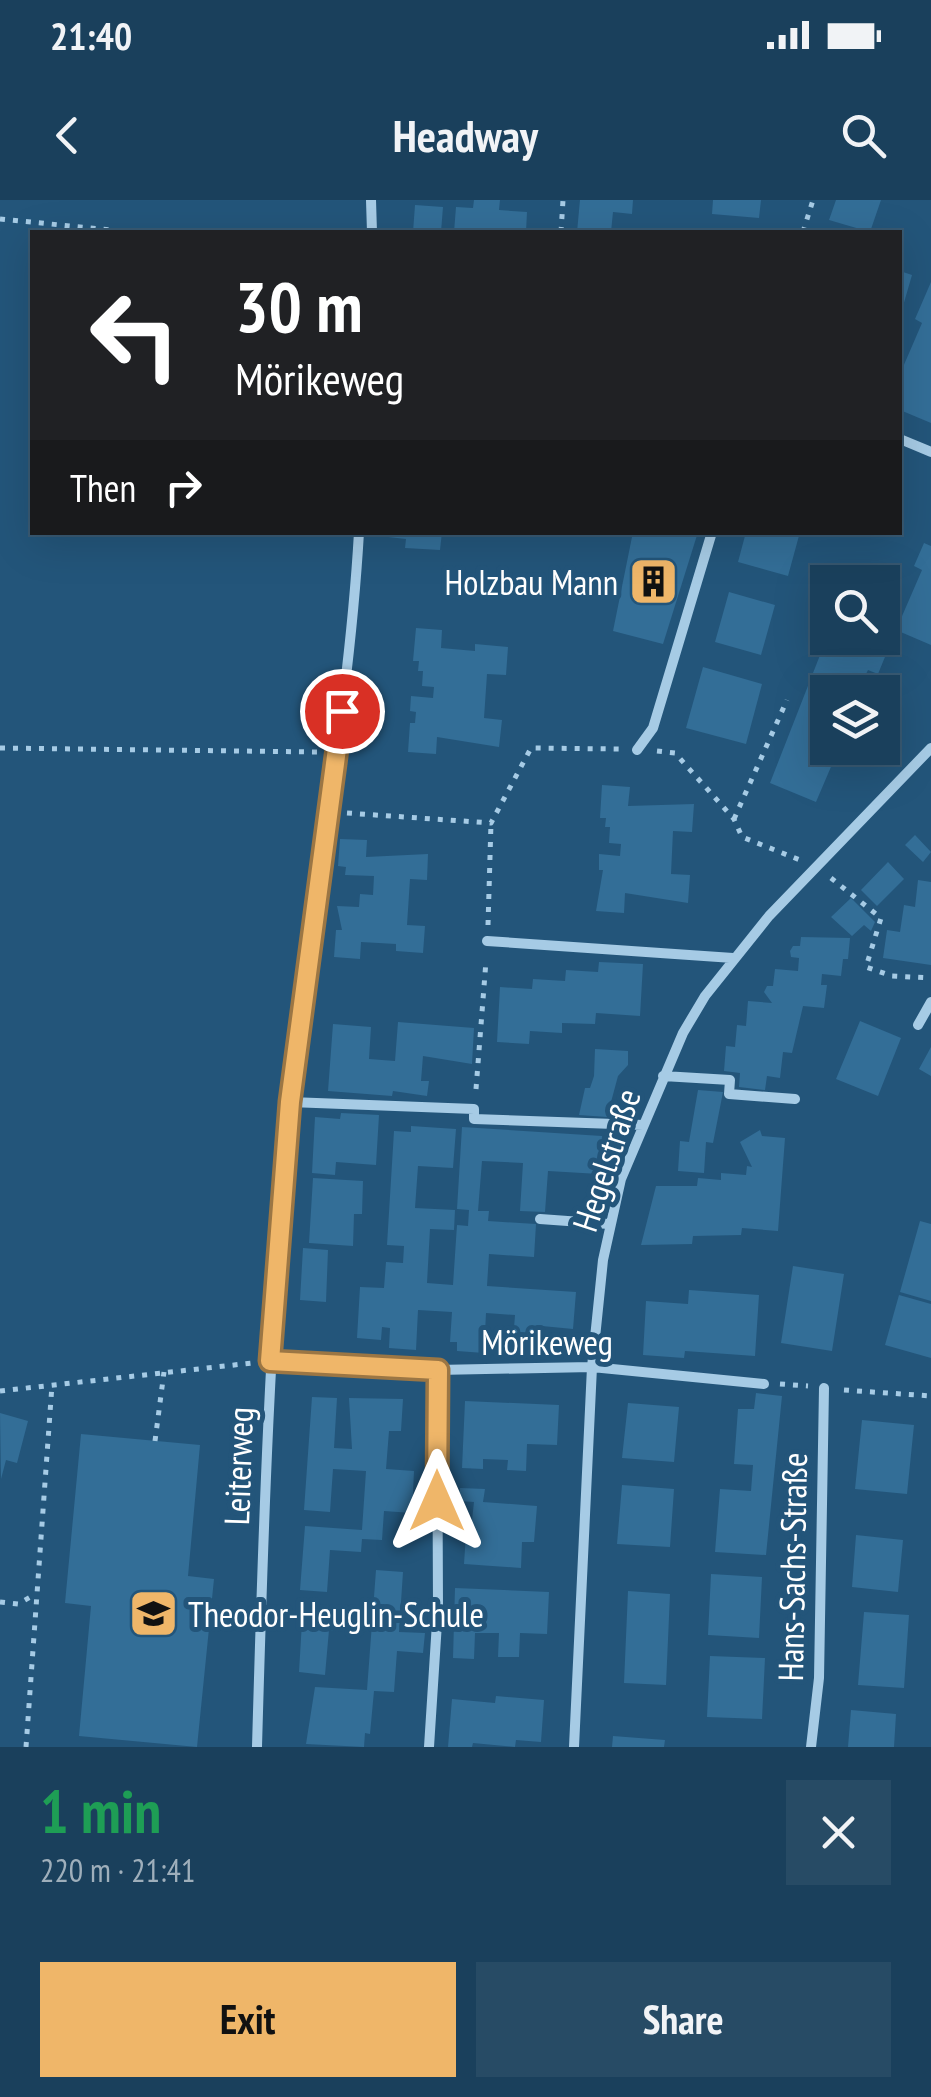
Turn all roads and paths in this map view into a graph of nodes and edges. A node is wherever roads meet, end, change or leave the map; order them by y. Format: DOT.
graph roads {
  1 [pos="371,200"];
  2 [pos="563,200"];
  3 [pos="813,200"];
  4 [pos="0,219"];
  5 [pos="111,230"];
  6 [pos="372,230"];
  7 [pos="561,230"];
  8 [pos="804,230"];
  9 [pos="902,439"];
  10 [pos="931,452"];
  11 [pos="359,535"];
  12 [pos="711,535"];
  13 [pos="787,700"];
  14 [pos="0,748"];
  15 [pos="931,748"];
  16 [pos="338,750"];
  17 [pos="637,750"];
  18 [pos="329,812"];
  19 [pos="734,819"];
  20 [pos="492,823"];
  21 [pos="815,866"];
  22 [pos="487,942"];
  23 [pos="733,958"];
  24 [pos="931,978"];
  25 [pos="931,1002"];
  26 [pos="918,1025"];
  27 [pos="663,1076"];
  28 [pos="795,1099"];
  29 [pos="290,1102"];
  30 [pos="474,1109"];
  31 [pos="643,1125"];
  32 [pos="540,1219"];
  33 [pos="608,1224"];
  34 [pos="270,1361"];
  35 [pos="592,1367"];
  36 [pos="438,1370"];
  37 [pos="164,1372"];
  38 [pos="52,1384"];
  39 [pos="764,1384"];
  40 [pos="824,1388"];
  41 [pos="0,1390"];
  42 [pos="872,1394"];
  43 [pos="931,1396"];
  44 [pos="155,1441"];
  45 [pos="34,1595"];
  46 [pos="0,1602"];
  47 [pos="26,1747"];
  48 [pos="257,1747"];
  49 [pos="429,1747"];
  50 [pos="574,1747"];
  51 [pos="810,1747"];
  1 -- 6 [label="street"];
  2 -- 7 [label="path"];
  3 -- 8 [label="path"];
  4 -- 5 [label="path"];
  9 -- 10 [label="street"];
  11 -- 16 [label="street, Leiterweg"];
  12 -- 17 [label="street"];
  13 -- 19 [label="path"];
  14 -- 16 [label="path"];
  15 -- 21 [label="street, Hegelstraße"];
  16 -- 18 [label="street, Leiterweg"];
  17 -- 19 [label="path"];
  17 -- 20 [label="path"];
  18 -- 20 [label="path"];
  18 -- 29 [label="street, Leiterweg"];
  19 -- 21 [label="path"];
  20 -- 22 [label="path"];
  21 -- 23 [label="street, Hegelstraße"];
  21 -- 24 [label="path"];
  22 -- 23 [label="street"];
  22 -- 30 [label="path"];
  23 -- 27 [label="street, Hegelstraße"];
  25 -- 26 [label="street"];
  27 -- 28 [label="street"];
  27 -- 31 [label="street, Hegelstraße"];
  29 -- 30 [label="street"];
  29 -- 34 [label="street, Leiterweg"];
  30 -- 31 [label="street"];
  31 -- 33 [label="street, Hegelstraße"];
  32 -- 33 [label="street"];
  33 -- 35 [label="street, Hegelstraße"];
  34 -- 36 [label="street, Mörikeweg"];
  34 -- 37 [label="path"];
  34 -- 48 [label="street, Leiterweg"];
  35 -- 36 [label="street, Mörikeweg"];
  35 -- 39 [label="street, Mörikeweg"];
  35 -- 50 [label="street, Hegelstraße"];
  36 -- 49 [label="street"];
  37 -- 38 [label="path"];
  37 -- 44 [label="path"];
  38 -- 41 [label="path"];
  38 -- 45 [label="path"];
  40 -- 51 [label="street, Hans-Sachs-Straße"];
  42 -- 43 [label="path"];
  45 -- 46 [label="path"];
  45 -- 47 [label="path"];
}
